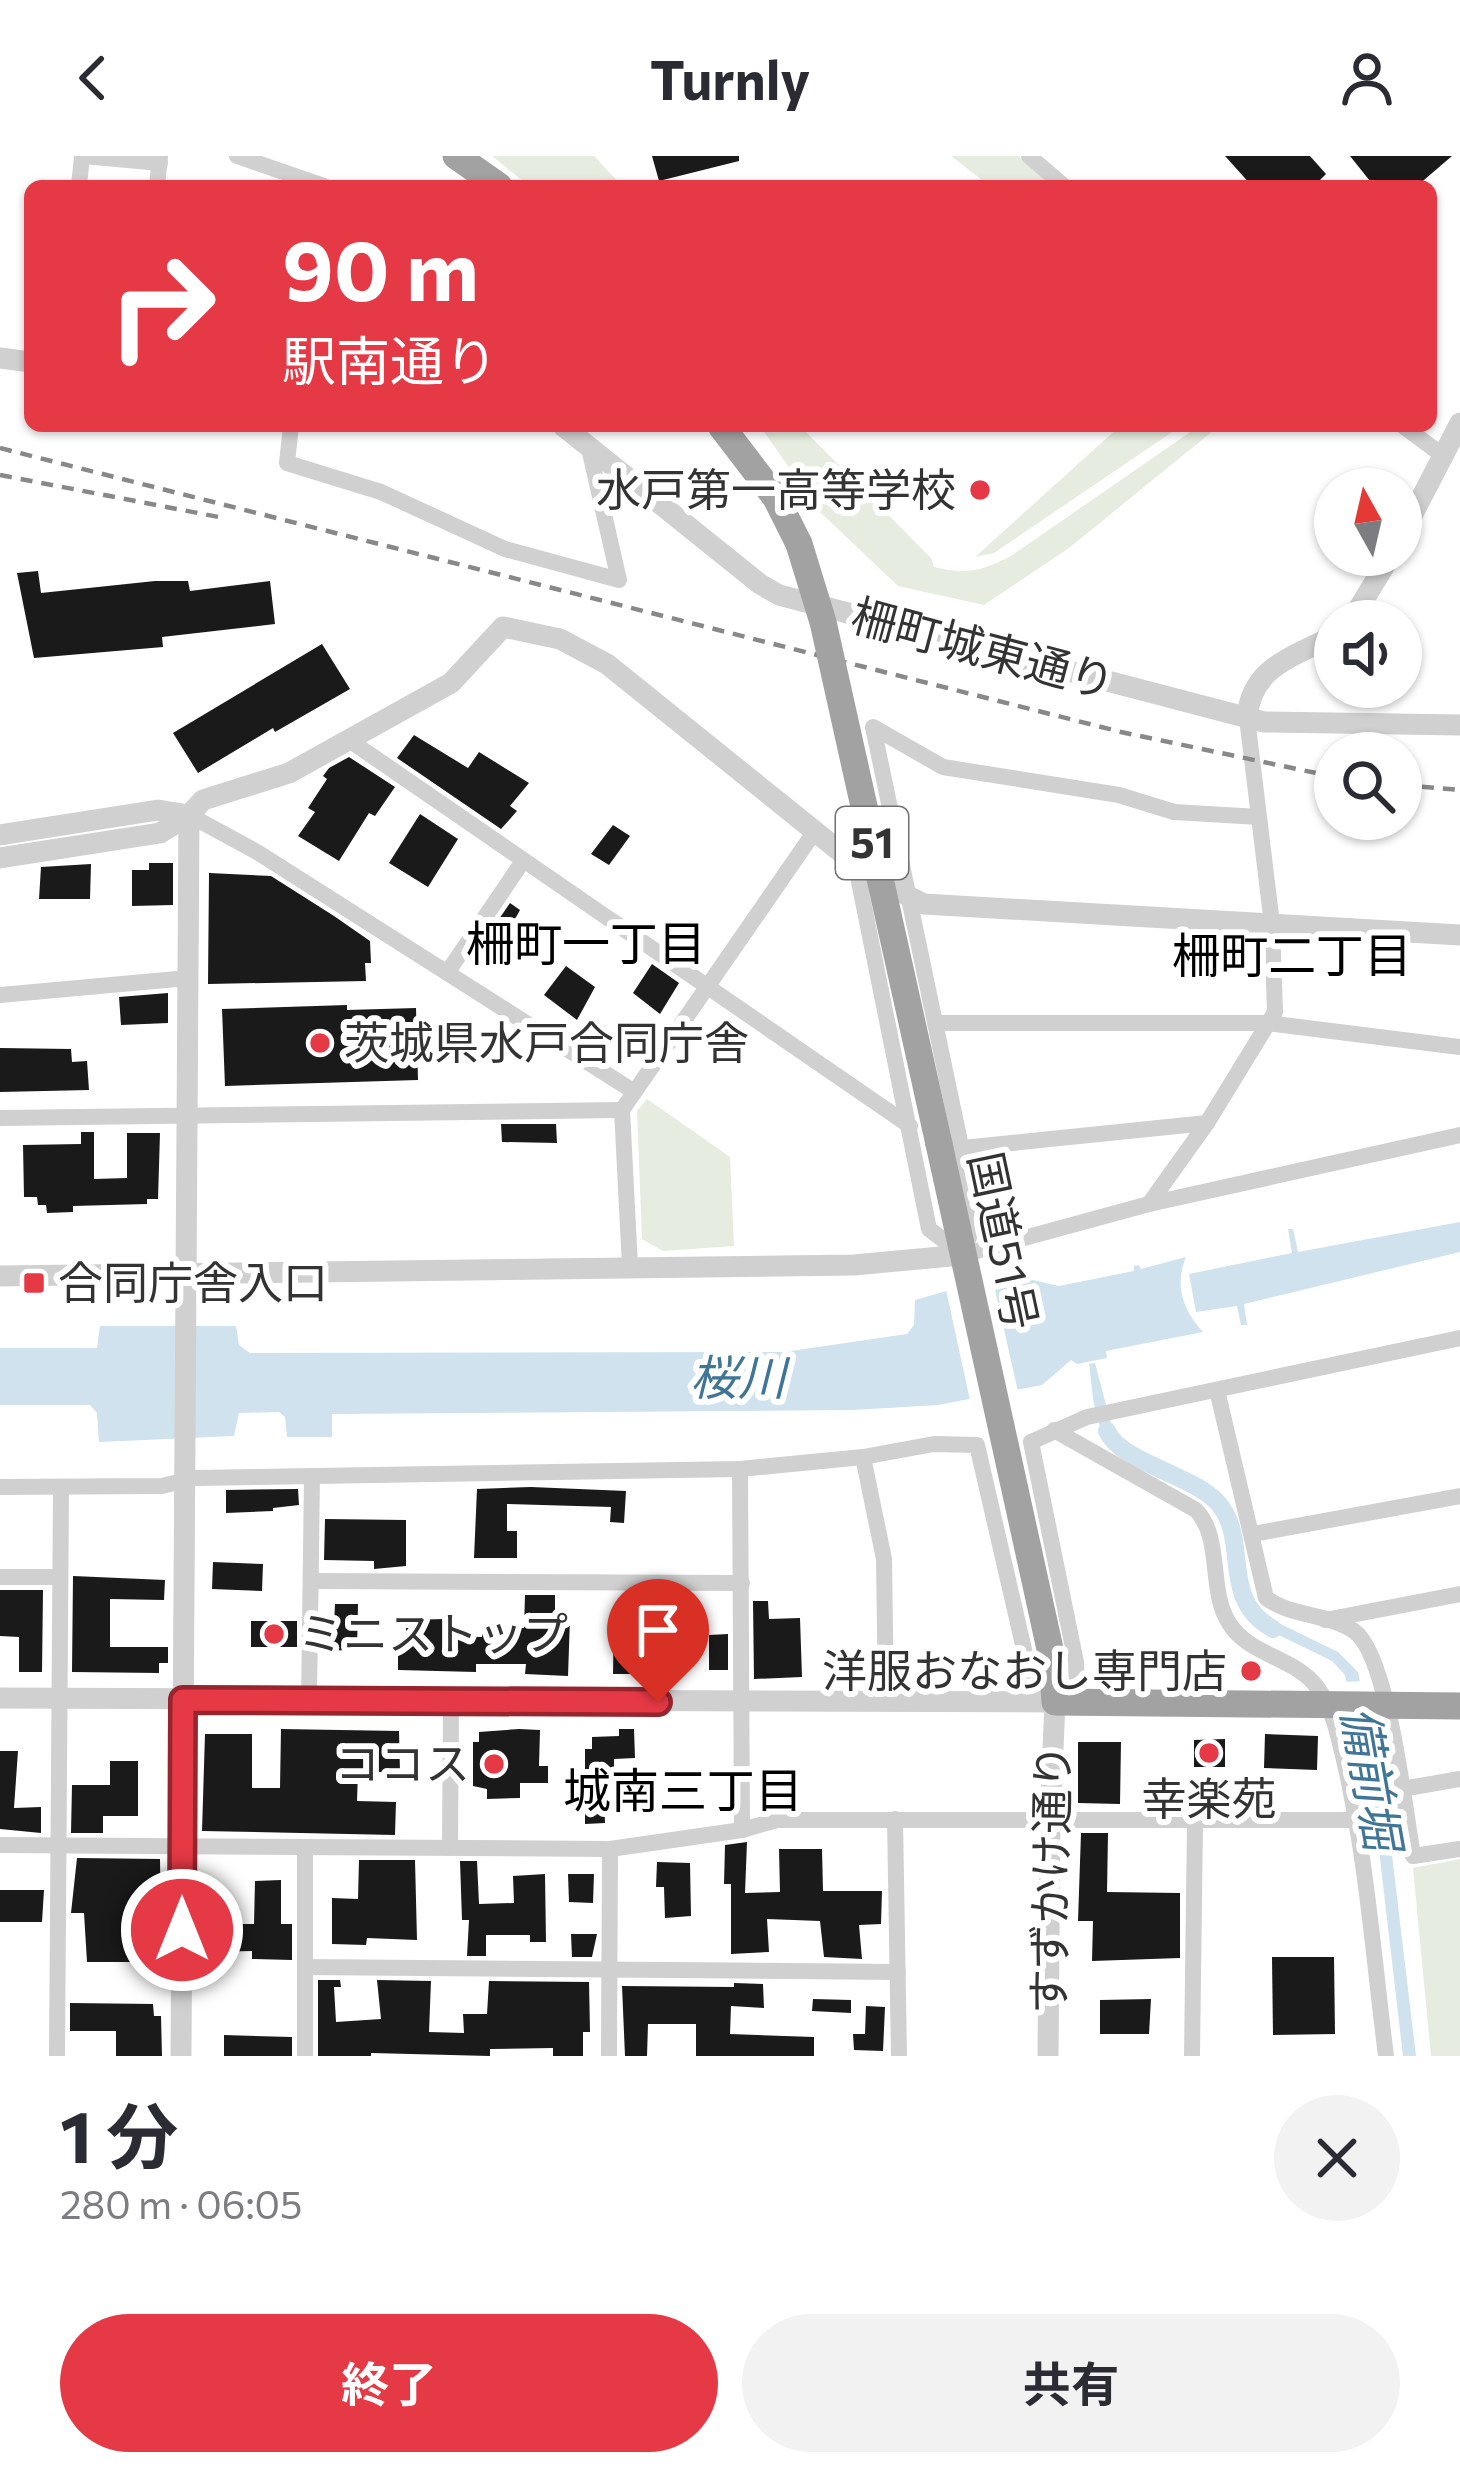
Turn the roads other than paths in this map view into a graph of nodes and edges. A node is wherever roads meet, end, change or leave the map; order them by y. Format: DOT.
graph roads {
  1 [pos="83,156"];
  2 [pos="237,156"];
  3 [pos="457,156"];
  4 [pos="1029,156"];
  5 [pos="160,159"];
  6 [pos="307,180"];
  7 [pos="491,180"];
  8 [pos="1057,180"];
  9 [pos="1460,423"];
  10 [pos="291,432"];
  11 [pos="571,432"];
  12 [pos="726,432"];
  13 [pos="1410,432"];
  14 [pos="587,443"];
  15 [pos="1444,457"];
  16 [pos="1422,498"];
  17 [pos="1314,647"];
  18 [pos="1247,718"];
  19 [pos="1460,725"];
  20 [pos="349,740"];
  21 [pos="188,815"];
  22 [pos="1259,817"];
  23 [pos="815,831"];
  24 [pos="0,835"];
  25 [pos="0,859"];
  26 [pos="523,861"];
  27 [pos="855,862"];
  28 [pos="909,899"];
  29 [pos="1272,924"];
  30 [pos="1460,935"];
  31 [pos="447,973"];
  32 [pos="188,978"];
  33 [pos="707,988"];
  34 [pos="0,995"];
  35 [pos="935,1023"];
  36 [pos="1267,1023"];
  37 [pos="1460,1047"];
  38 [pos="632,1091"];
  39 [pos="622,1110"];
  40 [pos="0,1118"];
  41 [pos="188,1118"];
  42 [pos="1207,1123"];
  43 [pos="910,1126"];
  44 [pos="1460,1135"];
  45 [pos="951,1146"];
  46 [pos="1150,1204"];
  47 [pos="630,1266"];
  48 [pos="965,1266"];
  49 [pos="187,1275"];
  50 [pos="0,1276"];
  51 [pos="1460,1338"];
  52 [pos="1217,1390"];
  53 [pos="1054,1430"];
  54 [pos="863,1457"];
  55 [pos="185,1469"];
  56 [pos="740,1469"];
  57 [pos="312,1476"];
  58 [pos="0,1487"];
  59 [pos="61,1488"];
  60 [pos="1460,1496"];
  61 [pos="1253,1534"];
  62 [pos="0,1577"];
  63 [pos="60,1577"];
  64 [pos="311,1581"];
  65 [pos="742,1583"];
  66 [pos="1460,1594"];
  67 [pos="1325,1620"];
  68 [pos="0,1698"];
  69 [pos="60,1699"];
  70 [pos="183,1700"];
  71 [pos="309,1701"];
  72 [pos="451,1702"];
  73 [pos="886,1702"];
  74 [pos="1055,1702"];
  75 [pos="741,1703"];
  76 [pos="1382,1705"];
  77 [pos="1336,1706"];
  78 [pos="1460,1706"];
  79 [pos="1460,1779"];
  80 [pos="1402,1789"];
  81 [pos="895,1819"];
  82 [pos="1357,1820"];
  83 [pos="1050,1821"];
  84 [pos="1195,1822"];
  85 [pos="742,1830"];
  86 [pos="0,1845"];
  87 [pos="57,1845"];
  88 [pos="183,1846"];
  89 [pos="450,1848"];
  90 [pos="305,1849"];
  91 [pos="610,1849"];
  92 [pos="1460,1849"];
  93 [pos="305,1967"];
  94 [pos="610,1969"];
  95 [pos="898,1972"];
  96 [pos="57,2056"];
  97 [pos="181,2056"];
  98 [pos="305,2056"];
  99 [pos="610,2056"];
  100 [pos="899,2056"];
  101 [pos="1048,2056"];
  102 [pos="1192,2056"];
  103 [pos="1386,2056"];
  1 -- 5 [label="street"];
  2 -- 6 [label="street"];
  3 -- 7 [label="highway"];
  4 -- 8 [label="street"];
  9 -- 15 [label="street"];
  10 -- 14 [label="street"];
  11 -- 14 [label="street, 柵町城東通り"];
  12 -- 45 [label="highway, 国道51号 / 51, bridge"];
  13 -- 15 [label="street"];
  14 -- 18 [label="street, 柵町城東通り"];
  15 -- 16 [label="street"];
  17 -- 18 [label="street"];
  18 -- 19 [label="street, 柵町城東通り"];
  18 -- 22 [label="street"];
  20 -- 21 [label="street"];
  20 -- 23 [label="street"];
  20 -- 26 [label="street"];
  21 -- 24 [label="street"];
  21 -- 25 [label="street"];
  21 -- 31 [label="street"];
  21 -- 32 [label="street"];
  22 -- 28 [label="street"];
  22 -- 29 [label="street"];
  23 -- 27 [label="street"];
  23 -- 33 [label="street"];
  26 -- 31 [label="street"];
  26 -- 33 [label="street"];
  27 -- 28 [label="street"];
  27 -- 43 [label="street"];
  28 -- 29 [label="street"];
  28 -- 35 [label="street"];
  29 -- 30 [label="street"];
  29 -- 36 [label="street"];
  31 -- 38 [label="street"];
  32 -- 34 [label="street"];
  32 -- 41 [label="street"];
  33 -- 38 [label="street"];
  33 -- 43 [label="street"];
  35 -- 36 [label="street"];
  35 -- 45 [label="street"];
  36 -- 37 [label="street"];
  36 -- 42 [label="street"];
  38 -- 39 [label="street"];
  39 -- 41 [label="street"];
  39 -- 47 [label="street"];
  40 -- 41 [label="street"];
  41 -- 49 [label="street"];
  42 -- 45 [label="street"];
  42 -- 46 [label="street"];
  43 -- 48 [label="street"];
  44 -- 46 [label="street"];
  45 -- 48 [label="highway, 国道51号 / 51"];
  46 -- 48 [label="street"];
  47 -- 48 [label="street"];
  47 -- 49 [label="street"];
  48 -- 74 [label="highway, 国道51号 / 51"];
  49 -- 50 [label="street"];
  49 -- 55 [label="street"];
  51 -- 52 [label="street"];
  52 -- 53 [label="street"];
  52 -- 61 [label="street"];
  53 -- 74 [label="street"];
  53 -- 77 [label="street"];
  54 -- 56 [label="street"];
  54 -- 73 [label="street"];
  54 -- 74 [label="street"];
  55 -- 57 [label="street"];
  55 -- 59 [label="street"];
  55 -- 70 [label="street"];
  56 -- 57 [label="street"];
  56 -- 65 [label="street"];
  57 -- 64 [label="street"];
  58 -- 59 [label="street"];
  59 -- 63 [label="street"];
  60 -- 61 [label="street"];
  61 -- 67 [label="street"];
  62 -- 63 [label="street"];
  63 -- 69 [label="street"];
  64 -- 65 [label="street"];
  64 -- 71 [label="street"];
  65 -- 75 [label="street"];
  66 -- 67 [label="street"];
  67 -- 76 [label="street"];
  68 -- 69 [label="street"];
  69 -- 70 [label="street"];
  69 -- 87 [label="street"];
  70 -- 71 [label="street"];
  70 -- 88 [label="street"];
  71 -- 72 [label="street"];
  72 -- 75 [label="street"];
  72 -- 89 [label="street"];
  73 -- 74 [label="street"];
  73 -- 75 [label="street"];
  74 -- 77 [label="highway"];
  74 -- 83 [label="street, すずかけ通り"];
  75 -- 85 [label="street"];
  76 -- 77 [label="highway"];
  76 -- 78 [label="highway"];
  76 -- 80 [label="street"];
  77 -- 82 [label="street"];
  79 -- 80 [label="street"];
  80 -- 92 [label="street"];
  81 -- 83 [label="street"];
  81 -- 85 [label="street"];
  81 -- 95 [label="street"];
  82 -- 84 [label="street"];
  82 -- 103 [label="street"];
  83 -- 84 [label="street"];
  83 -- 101 [label="street, すずかけ通り"];
  84 -- 102 [label="street"];
  85 -- 91 [label="street"];
  86 -- 87 [label="street"];
  87 -- 88 [label="street"];
  87 -- 96 [label="street"];
  88 -- 90 [label="street"];
  88 -- 97 [label="street"];
  89 -- 90 [label="street"];
  89 -- 91 [label="street"];
  90 -- 93 [label="street"];
  91 -- 94 [label="street"];
  93 -- 94 [label="street"];
  93 -- 98 [label="street"];
  94 -- 95 [label="street"];
  94 -- 99 [label="street"];
  95 -- 100 [label="street"];
}
